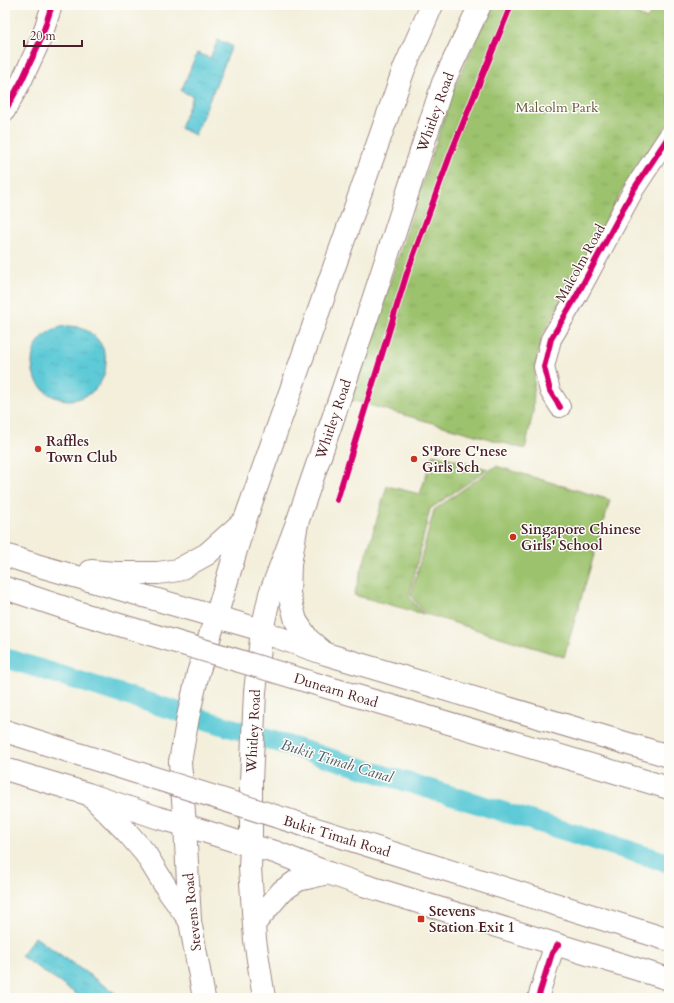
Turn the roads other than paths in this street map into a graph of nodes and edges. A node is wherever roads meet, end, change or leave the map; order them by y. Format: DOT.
graph roads {
  1 [pos="52,5"];
  2 [pos="432,5"];
  3 [pos="480,5"];
  4 [pos="5,111"];
  5 [pos="669,136"];
  6 [pos="560,407"];
  7 [pos="245,520"];
  8 [pos="297,523"];
  9 [pos="5,555"];
  10 [pos="36,565"];
  11 [pos="5,588"];
  12 [pos="216,617"];
  13 [pos="262,630"];
  14 [pos="326,654"];
  15 [pos="5,731"];
  16 [pos="669,756"];
  17 [pos="5,769"];
  18 [pos="669,788"];
  19 [pos="88,794"];
  20 [pos="186,826"];
  21 [pos="250,846"];
  22 [pos="328,873"];
  23 [pos="190,921"];
  24 [pos="255,923"];
  25 [pos="669,940"];
  26 [pos="558,945"];
  27 [pos="669,979"];
  28 [pos="204,998"];
  29 [pos="264,998"];
  30 [pos="538,998"];
  1 -- 4 [label="street"];
  2 -- 7 [label="main road"];
  3 -- 8 [label="main road, Whitley Road"];
  5 -- 6 [label="street, Malcolm Road"];
  7 -- 10 [label="main road"];
  7 -- 12 [label="main road"];
  8 -- 13 [label="main road, Whitley Road"];
  8 -- 14 [label="main road"];
  9 -- 10 [label="main road"];
  10 -- 12 [label="main road"];
  11 -- 18 [label="main road, Dunearn Road, bridge"];
  12 -- 13 [label="main road"];
  12 -- 20 [label="main road, bridge"];
  13 -- 14 [label="main road"];
  13 -- 21 [label="main road, Whitley Road"];
  14 -- 16 [label="main road"];
  15 -- 25 [label="main road, Bukit Timah Road, bridge"];
  17 -- 19 [label="main road"];
  19 -- 20 [label="main road"];
  19 -- 23 [label="main road"];
  20 -- 21 [label="main road"];
  20 -- 23 [label="main road, Stevens Road"];
  21 -- 22 [label="main road"];
  21 -- 24 [label="main road"];
  22 -- 24 [label="main road"];
  22 -- 26 [label="main road"];
  23 -- 28 [label="main road, Stevens Road"];
  24 -- 29 [label="main road"];
  26 -- 27 [label="main road"];
  26 -- 30 [label="street"];
}
